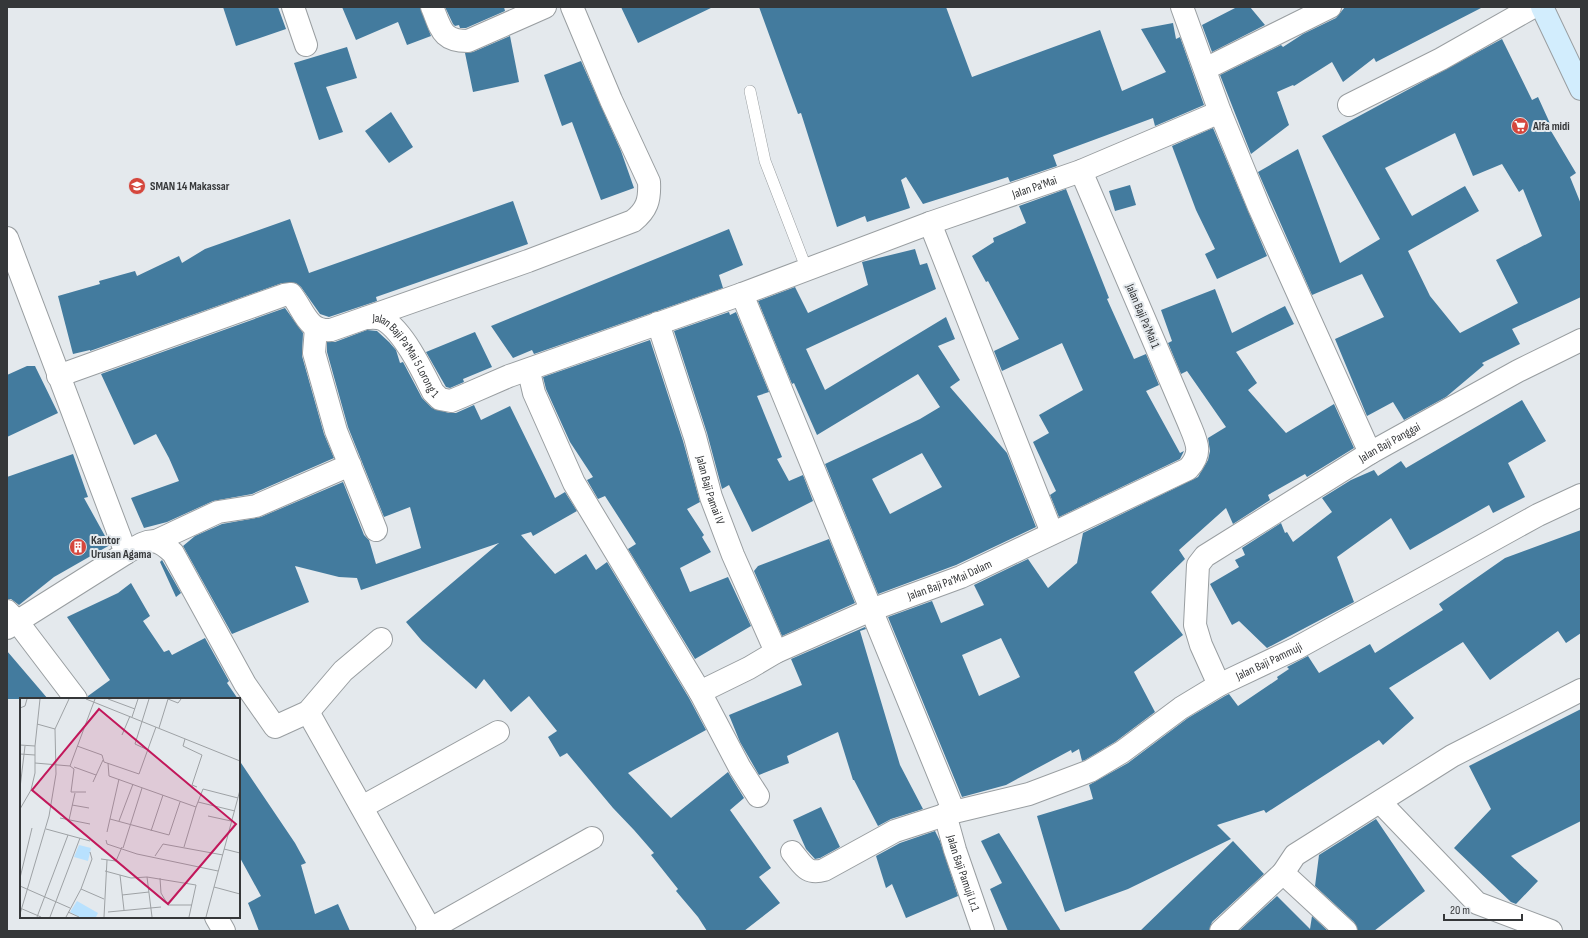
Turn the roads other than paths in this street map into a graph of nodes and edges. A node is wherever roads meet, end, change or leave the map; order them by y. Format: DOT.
graph roads {
  1 [pos="294,7"];
  2 [pos="432,7"];
  3 [pos="545,7"];
  4 [pos="572,7"];
  5 [pos="1182,7"];
  6 [pos="1330,7"];
  7 [pos="1533,7"];
  8 [pos="1542,7"];
  9 [pos="306,44"];
  10 [pos="1205,69"];
  11 [pos="1581,89"];
  12 [pos="750,91"];
  13 [pos="1349,105"];
  14 [pos="1220,112"];
  15 [pos="1081,171"];
  16 [pos="930,223"];
  17 [pos="7,238"];
  18 [pos="807,270"];
  19 [pos="742,294"];
  20 [pos="366,318"];
  21 [pos="658,323"];
  22 [pos="316,328"];
  23 [pos="1581,340"];
  24 [pos="532,369"];
  25 [pos="58,376"];
  26 [pos="1370,453"];
  27 [pos="1195,462"];
  28 [pos="350,465"];
  29 [pos="1581,495"];
  30 [pos="376,530"];
  31 [pos="1052,533"];
  32 [pos="156,541"];
  33 [pos="126,553"];
  34 [pos="871,610"];
  35 [pos="10,620"];
  36 [pos="381,639"];
  37 [pos="776,652"];
  38 [pos="1219,685"];
  39 [pos="1581,690"];
  40 [pos="700,692"];
  41 [pos="75,698"];
  42 [pos="308,712"];
  43 [pos="498,732"];
  44 [pos="758,796"];
  45 [pos="1380,802"];
  46 [pos="362,807"];
  47 [pos="950,813"];
  48 [pos="592,838"];
  49 [pos="792,852"];
  50 [pos="1283,874"];
  51 [pos="217,918"];
  52 [pos="429,930"];
  53 [pos="224,931"];
  54 [pos="983,931"];
  55 [pos="1221,931"];
  56 [pos="1346,931"];
  57 [pos="1551,931"];
  1 -- 9 [label="street"];
  2 -- 3 [label="street"];
  4 -- 20 [label="street"];
  5 -- 10 [label="street"];
  6 -- 10 [label="street"];
  7 -- 13 [label="street"];
  8 -- 11 [label="main road"];
  10 -- 14 [label="street"];
  12 -- 18 [label="lane"];
  14 -- 15 [label="street, Jalan Pa'Mai"];
  14 -- 26 [label="street"];
  15 -- 16 [label="street, Jalan Pa'Mai"];
  15 -- 27 [label="street, Jalan Baji Pa'Mai 1"];
  16 -- 18 [label="street, Jalan Pa'Mai"];
  16 -- 31 [label="street"];
  17 -- 25 [label="street"];
  18 -- 19 [label="street, Jalan Pa'Mai"];
  19 -- 21 [label="street, Jalan Pa'Mai"];
  19 -- 34 [label="street, Jalan Baji Pamuji Lr.1"];
  20 -- 22 [label="street"];
  20 -- 24 [label="street, Jalan Baji Pa'Mai 5 Lorong 1"];
  21 -- 24 [label="street, Jalan Baji Pa'Mai 5 Lorong 1"];
  21 -- 37 [label="street, Jalan Baji Pamai IV"];
  22 -- 25 [label="street"];
  22 -- 28 [label="street"];
  23 -- 26 [label="street, Jalan Baji Panggai"];
  24 -- 40 [label="street"];
  25 -- 33 [label="street"];
  26 -- 38 [label="street, Jalan Baji Panggai"];
  27 -- 31 [label="street, Jalan Baji Pa'Mai Dalam"];
  28 -- 30 [label="street"];
  28 -- 32 [label="street"];
  29 -- 38 [label="street, Jalan Baji Pammuji"];
  31 -- 34 [label="street, Jalan Baji Pa'Mai Dalam"];
  32 -- 33 [label="street"];
  32 -- 42 [label="street"];
  33 -- 35 [label="street"];
  34 -- 37 [label="street, Jalan Baji Pa'Mai Dalam"];
  34 -- 47 [label="street, Jalan Baji Pamuji Lr.1"];
  35 -- 41 [label="street"];
  36 -- 42 [label="street"];
  37 -- 40 [label="street, Jalan Baji Pa'Mai Dalam"];
  38 -- 47 [label="street, Jalan Baji Pammuji"];
  39 -- 45 [label="street"];
  40 -- 44 [label="street"];
  42 -- 46 [label="street"];
  43 -- 46 [label="street"];
  45 -- 50 [label="street"];
  45 -- 57 [label="street"];
  46 -- 52 [label="street"];
  47 -- 49 [label="street, Jalan Baji Pammuji"];
  47 -- 54 [label="street, Jalan Baji Pamuji Lr.1"];
  48 -- 52 [label="street"];
  50 -- 55 [label="street"];
  50 -- 56 [label="street"];
  51 -- 53 [label="street"];
}
